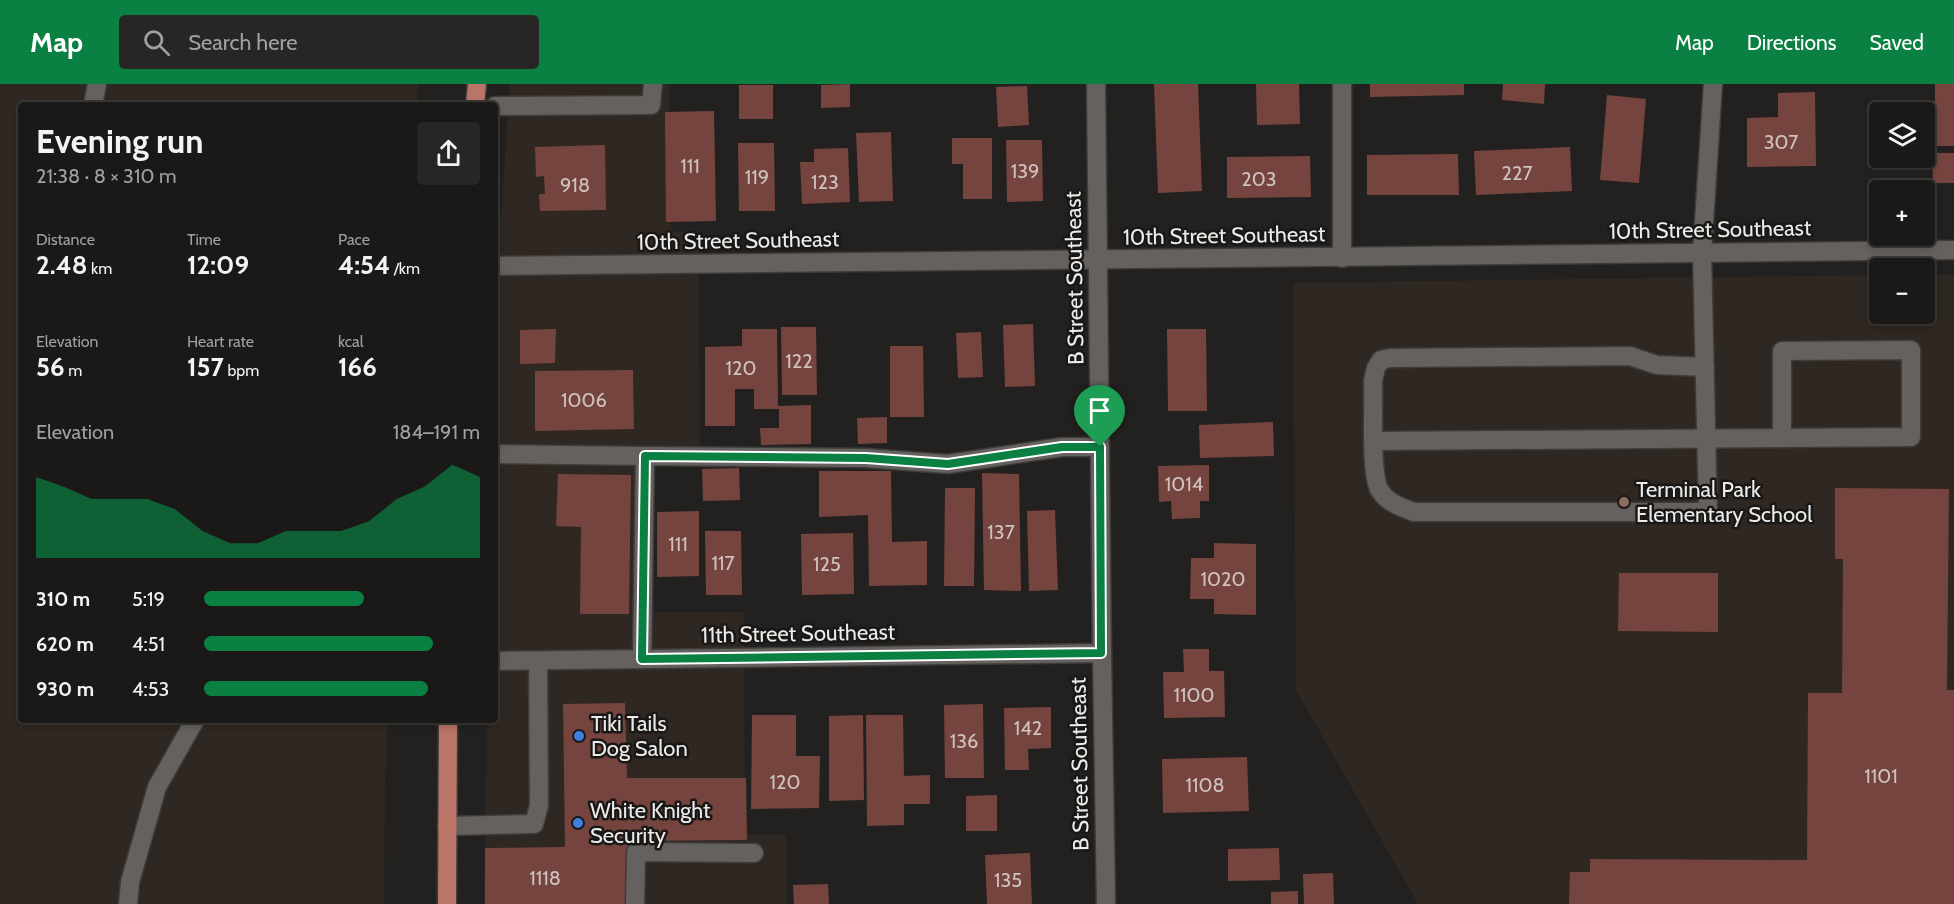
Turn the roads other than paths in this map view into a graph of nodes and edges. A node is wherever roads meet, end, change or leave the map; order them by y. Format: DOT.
graph roads {
  1 [pos="97,84"];
  2 [pos="477,84"];
  3 [pos="653,84"];
  4 [pos="1096,84"];
  5 [pos="1342,84"];
  6 [pos="1713,84"];
  7 [pos="94,102"];
  8 [pos="475,102"];
  9 [pos="498,106"];
  10 [pos="1954,250"];
  11 [pos="1702,253"];
  12 [pos="1342,258"];
  13 [pos="1098,260"];
  14 [pos="498,266"];
  15 [pos="1705,367"];
  16 [pos="1707,437"];
  17 [pos="1782,437"];
  18 [pos="1374,441"];
  19 [pos="1100,447"];
  20 [pos="498,454"];
  21 [pos="645,456"];
  22 [pos="1101,653"];
  23 [pos="642,659"];
  24 [pos="498,661"];
  25 [pos="538,661"];
  26 [pos="193,723"];
  27 [pos="448,723"];
  28 [pos="447,826"];
  29 [pos="754,853"];
  30 [pos="128,904"];
  31 [pos="447,904"];
  32 [pos="636,904"];
  33 [pos="1106,904"];
  1 -- 7 [label="street"];
  2 -- 8 [label="main road"];
  3 -- 9 [label="street"];
  4 -- 13 [label="street, B Street Southeast"];
  5 -- 12 [label="street"];
  6 -- 11 [label="street"];
  10 -- 11 [label="street, 10th Street Southeast"];
  11 -- 12 [label="street, 10th Street Southeast"];
  11 -- 15 [label="street"];
  12 -- 13 [label="street, 10th Street Southeast"];
  13 -- 14 [label="street, 10th Street Southeast"];
  13 -- 19 [label="street, B Street Southeast"];
  15 -- 16 [label="street"];
  15 -- 18 [label="street"];
  16 -- 17 [label="street"];
  16 -- 18 [label="street"];
  16 -- 18 [label="street"];
  17 -- 17 [label="street"];
  19 -- 21 [label="street"];
  19 -- 22 [label="street, B Street Southeast"];
  20 -- 21 [label="street"];
  21 -- 23 [label="street"];
  22 -- 23 [label="street, 11th Street Southeast"];
  22 -- 33 [label="street, B Street Southeast"];
  23 -- 25 [label="street, 11th Street Southeast"];
  24 -- 25 [label="street, 11th Street Southeast"];
  25 -- 28 [label="street"];
  26 -- 30 [label="street"];
  27 -- 28 [label="main road"];
  28 -- 31 [label="main road"];
  29 -- 32 [label="street"];
}
